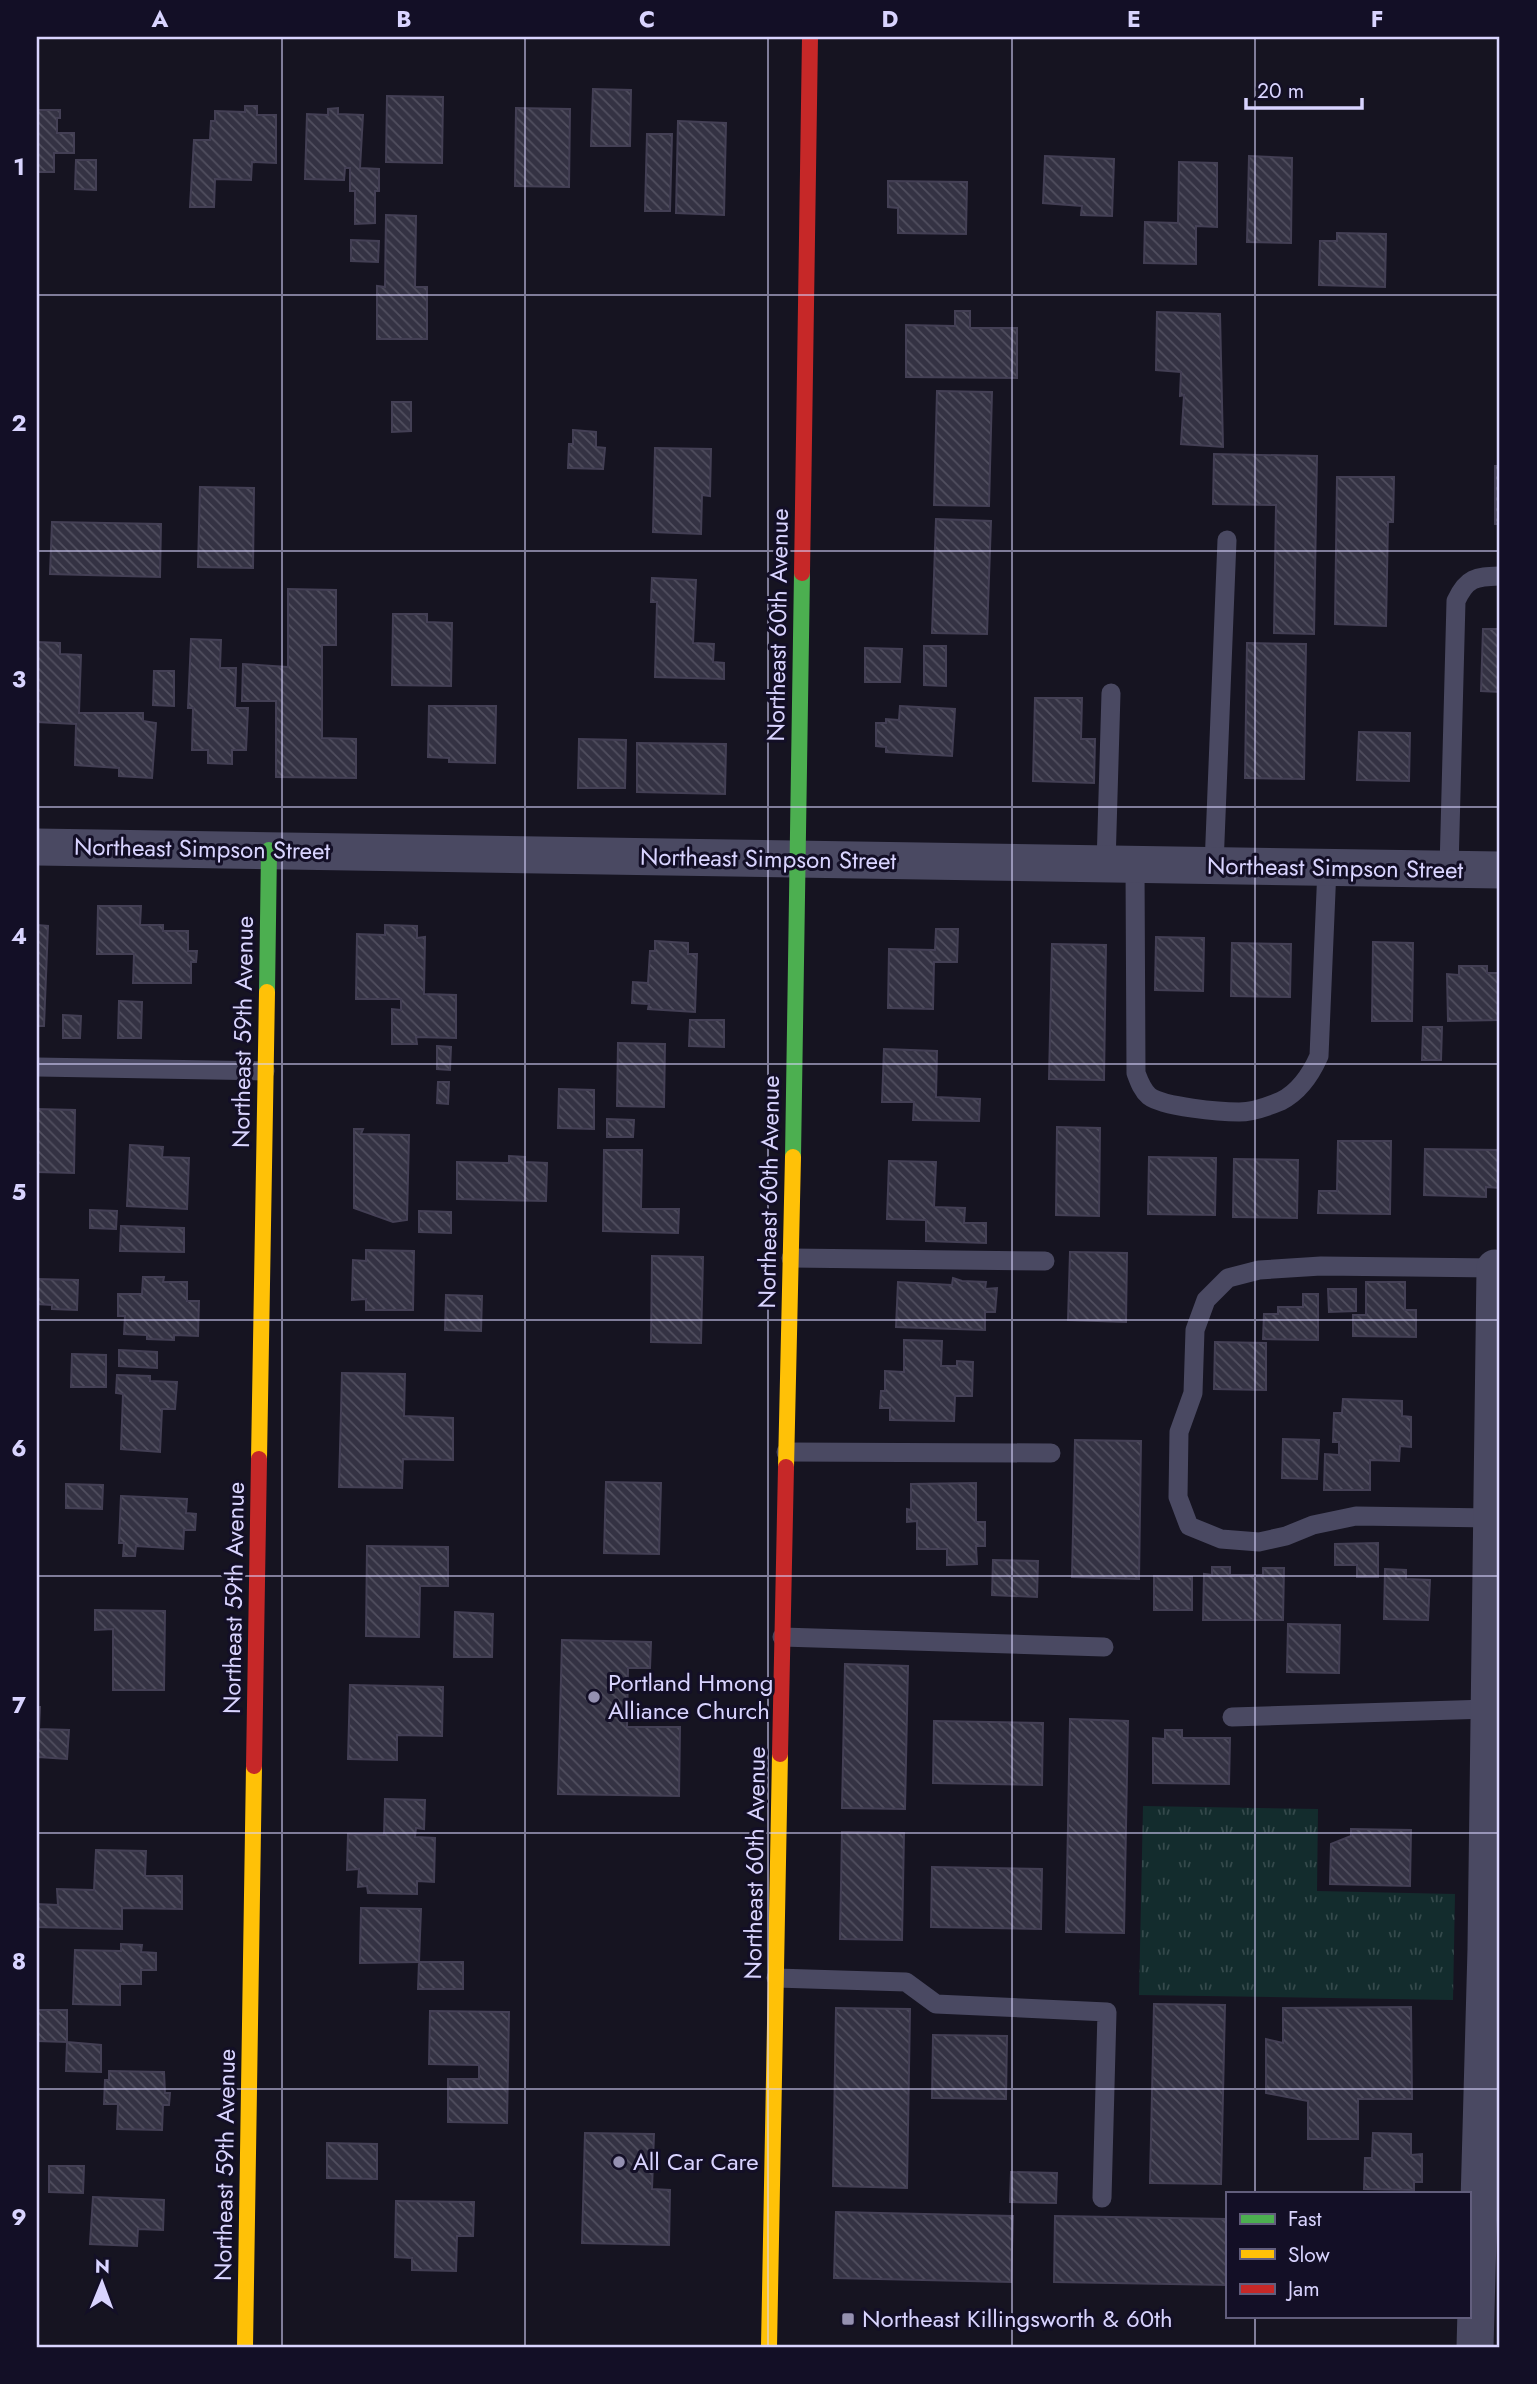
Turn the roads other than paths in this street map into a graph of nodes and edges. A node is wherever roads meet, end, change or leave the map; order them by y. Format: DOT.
graph roads {
  1 [pos="810,37"];
  2 [pos="1227,540"];
  3 [pos="1500,576"];
  4 [pos="1111,693"];
  5 [pos="37,847"];
  6 [pos="268,850"];
  7 [pos="797,859"];
  8 [pos="1120,865"];
  9 [pos="1214,866"];
  10 [pos="1327,867"];
  11 [pos="1449,869"];
  12 [pos="1500,870"];
  13 [pos="37,1067"];
  14 [pos="265,1071"];
  15 [pos="791,1258"];
  16 [pos="1045,1261"];
  17 [pos="1495,1268"];
  18 [pos="786,1452"];
  19 [pos="1051,1453"];
  20 [pos="1491,1518"];
  21 [pos="782,1637"];
  22 [pos="1104,1647"];
  23 [pos="1488,1709"];
  24 [pos="1232,1717"];
  25 [pos="776,1978"];
  26 [pos="1102,2197"];
  27 [pos="245,2347"];
  28 [pos="769,2347"];
  29 [pos="1475,2347"];
  1 -- 7 [label="street, Northeast 60th Avenue"];
  2 -- 9 [label="lane"];
  3 -- 11 [label="lane"];
  4 -- 8 [label="lane"];
  5 -- 6 [label="street, Northeast Simpson Street"];
  6 -- 7 [label="street, Northeast Simpson Street"];
  6 -- 14 [label="street, Northeast 59th Avenue"];
  7 -- 8 [label="street, Northeast Simpson Street"];
  7 -- 15 [label="street, Northeast 60th Avenue"];
  8 -- 9 [label="street, Northeast Simpson Street"];
  8 -- 10 [label="lane"];
  9 -- 10 [label="street, Northeast Simpson Street"];
  10 -- 11 [label="street, Northeast Simpson Street"];
  11 -- 12 [label="street, Northeast Simpson Street"];
  13 -- 14 [label="lane"];
  14 -- 27 [label="street, Northeast 59th Avenue"];
  15 -- 16 [label="lane"];
  15 -- 18 [label="street, Northeast 60th Avenue"];
  17 -- 20 [label="street"];
  17 -- 20 [label="lane"];
  18 -- 19 [label="lane"];
  18 -- 21 [label="street, Northeast 60th Avenue"];
  20 -- 23 [label="street"];
  21 -- 22 [label="lane"];
  21 -- 25 [label="street, Northeast 60th Avenue"];
  23 -- 24 [label="lane"];
  23 -- 29 [label="street"];
  25 -- 26 [label="lane"];
  25 -- 28 [label="street, Northeast 60th Avenue"];
}
